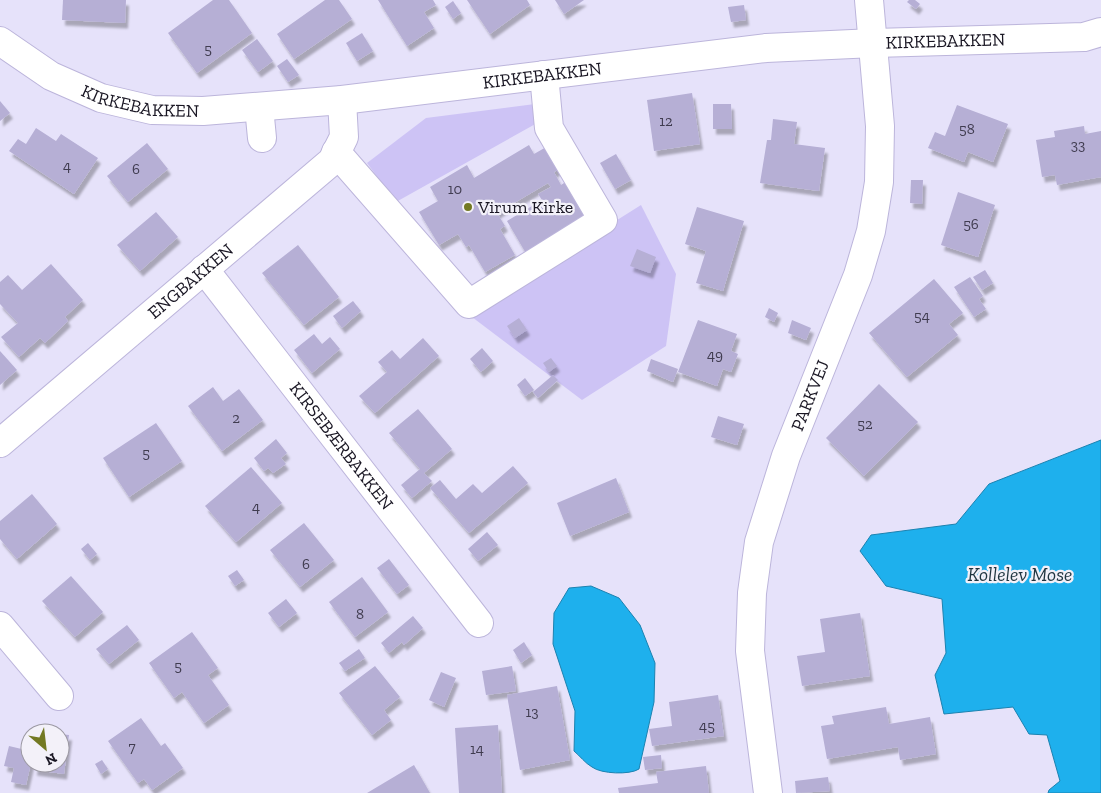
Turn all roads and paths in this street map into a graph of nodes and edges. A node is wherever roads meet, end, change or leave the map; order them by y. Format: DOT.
graph roads {
  1 [pos="869,0"];
  2 [pos="1101,32"];
  3 [pos="0,41"];
  4 [pos="874,43"];
  5 [pos="544,75"];
  6 [pos="342,100"];
  7 [pos="258,107"];
  8 [pos="262,138"];
  9 [pos="336,152"];
  10 [pos="204,269"];
  11 [pos="0,443"];
  12 [pos="479,623"];
  13 [pos="0,626"];
  14 [pos="59,696"];
  15 [pos="768,793"];
  1 -- 4 [label="street, PARKVEJ"];
  2 -- 4 [label="street, KIRKEBAKKEN"];
  3 -- 7 [label="street, KIRKEBAKKEN"];
  4 -- 5 [label="street, KIRKEBAKKEN"];
  4 -- 15 [label="street, PARKVEJ"];
  5 -- 6 [label="street, KIRKEBAKKEN"];
  5 -- 9 [label="street"];
  6 -- 7 [label="street, KIRKEBAKKEN"];
  6 -- 9 [label="street, ENGBAKKEN"];
  7 -- 8 [label="street"];
  9 -- 10 [label="street, ENGBAKKEN"];
  10 -- 11 [label="street, ENGBAKKEN"];
  10 -- 12 [label="street, KIRSEBÆRBAKKEN"];
  13 -- 14 [label="street"];
}
